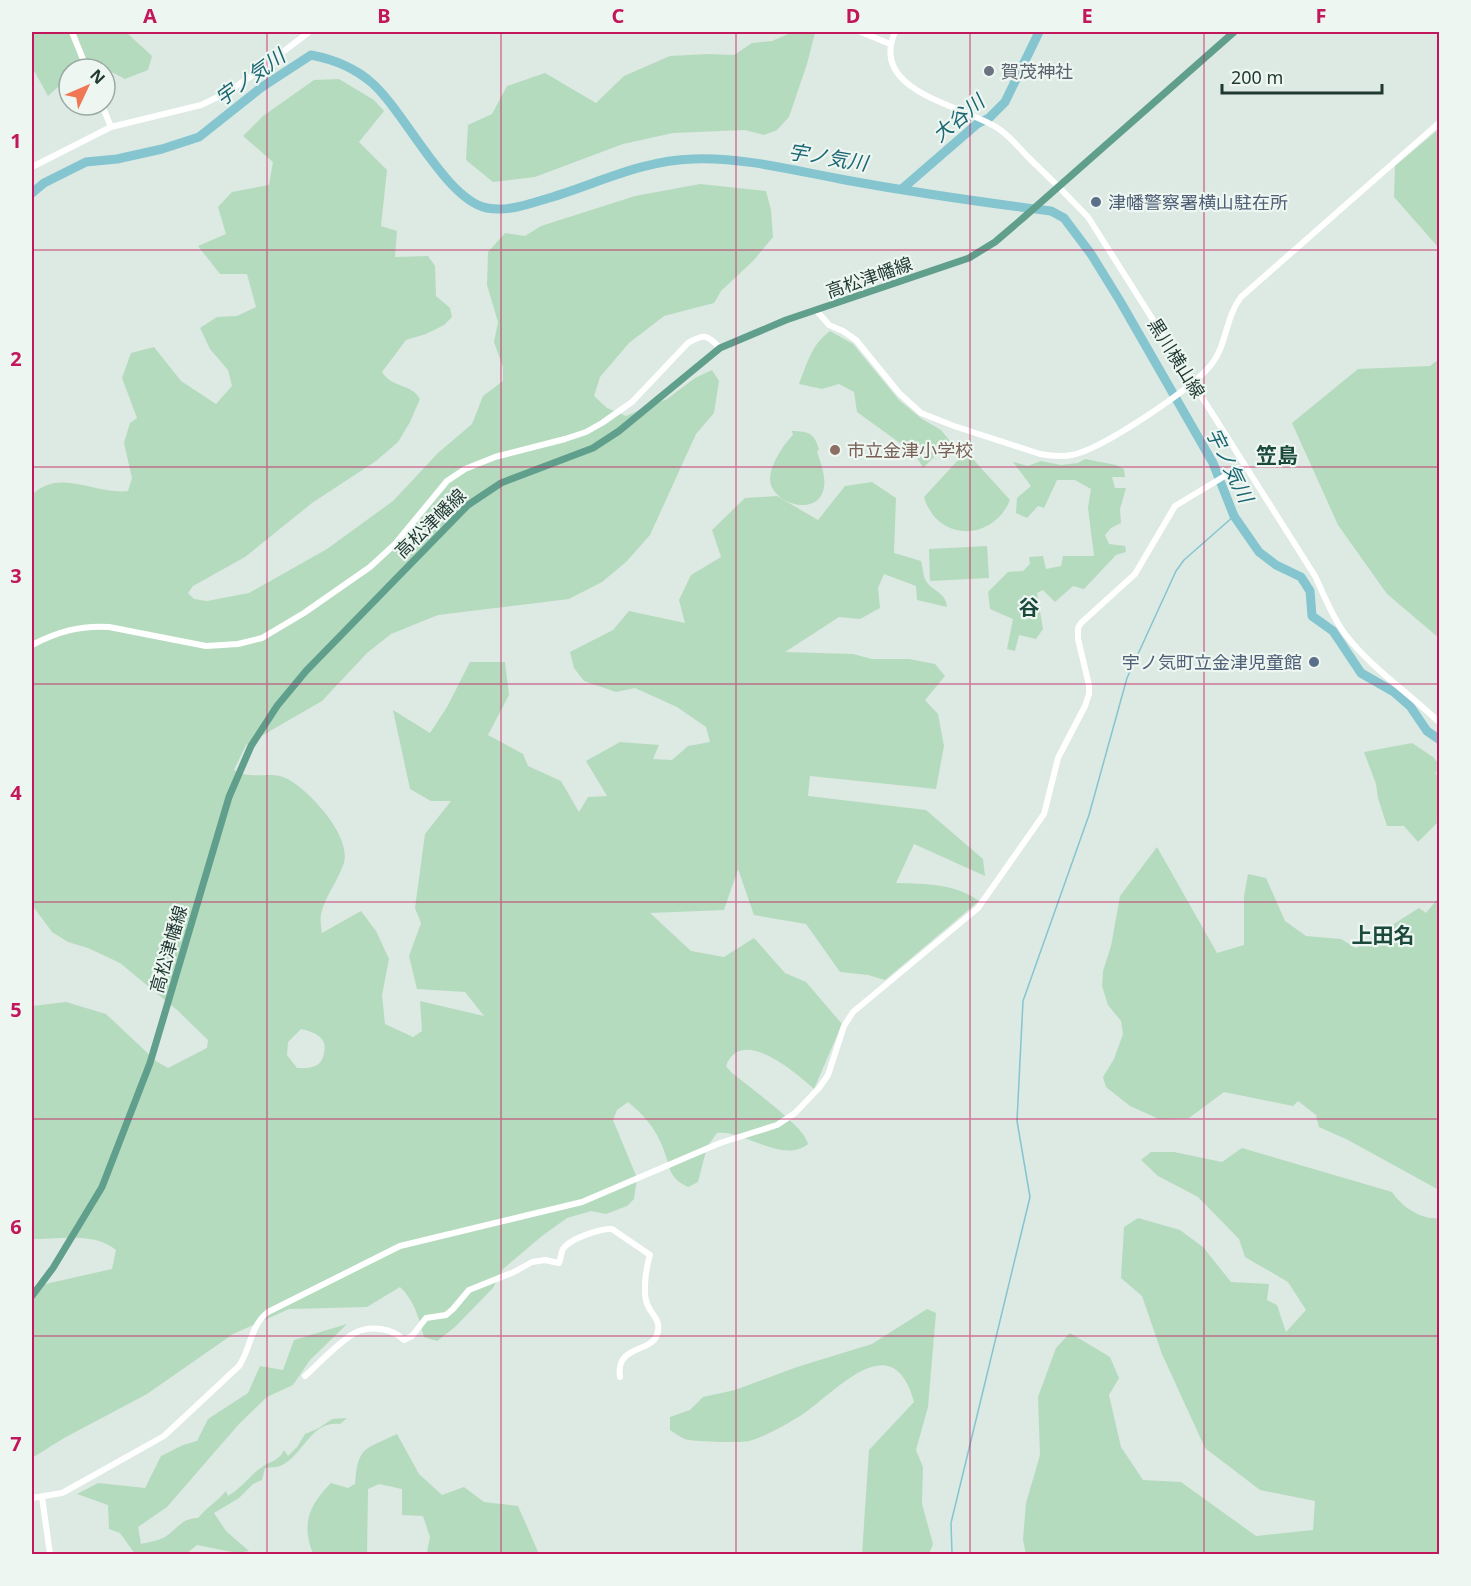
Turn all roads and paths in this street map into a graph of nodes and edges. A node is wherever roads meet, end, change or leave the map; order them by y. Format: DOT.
graph roads {
  1 [pos="72,32"];
  2 [pos="309,32"];
  3 [pos="861,32"];
  4 [pos="895,32"];
  5 [pos="1234,32"];
  6 [pos="890,44"];
  7 [pos="82,57"];
  8 [pos="107,117"];
  9 [pos="1440,122"];
  10 [pos="111,127"];
  11 [pos="32,167"];
  12 [pos="1059,186"];
  13 [pos="816,310"];
  14 [pos="720,348"];
  15 [pos="1191,383"];
  16 [pos="1245,466"];
  17 [pos="32,645"];
  18 [pos="1440,723"];
  19 [pos="32,1296"];
  20 [pos="304,1376"];
  21 [pos="620,1377"];
  22 [pos="32,1497"];
  23 [pos="42,1497"];
  24 [pos="50,1554"];
  1 -- 7 [label="street"];
  2 -- 10 [label="street"];
  3 -- 6 [label="street"];
  4 -- 6 [label="street"];
  5 -- 12 [label="main road, 高松津幡線"];
  6 -- 12 [label="street, 黒川横山線"];
  8 -- 10 [label="street"];
  9 -- 15 [label="street"];
  10 -- 11 [label="street"];
  12 -- 13 [label="main road, 高松津幡線"];
  12 -- 15 [label="street, 黒川横山線"];
  13 -- 14 [label="main road, 高松津幡線"];
  13 -- 15 [label="street"];
  14 -- 17 [label="street"];
  14 -- 19 [label="main road, 高松津幡線"];
  15 -- 16 [label="street, 黒川横山線"];
  16 -- 18 [label="street, 黒川横山線"];
  16 -- 23 [label="street"];
  20 -- 21 [label="street"];
  22 -- 23 [label="street"];
  23 -- 24 [label="street"];
}
